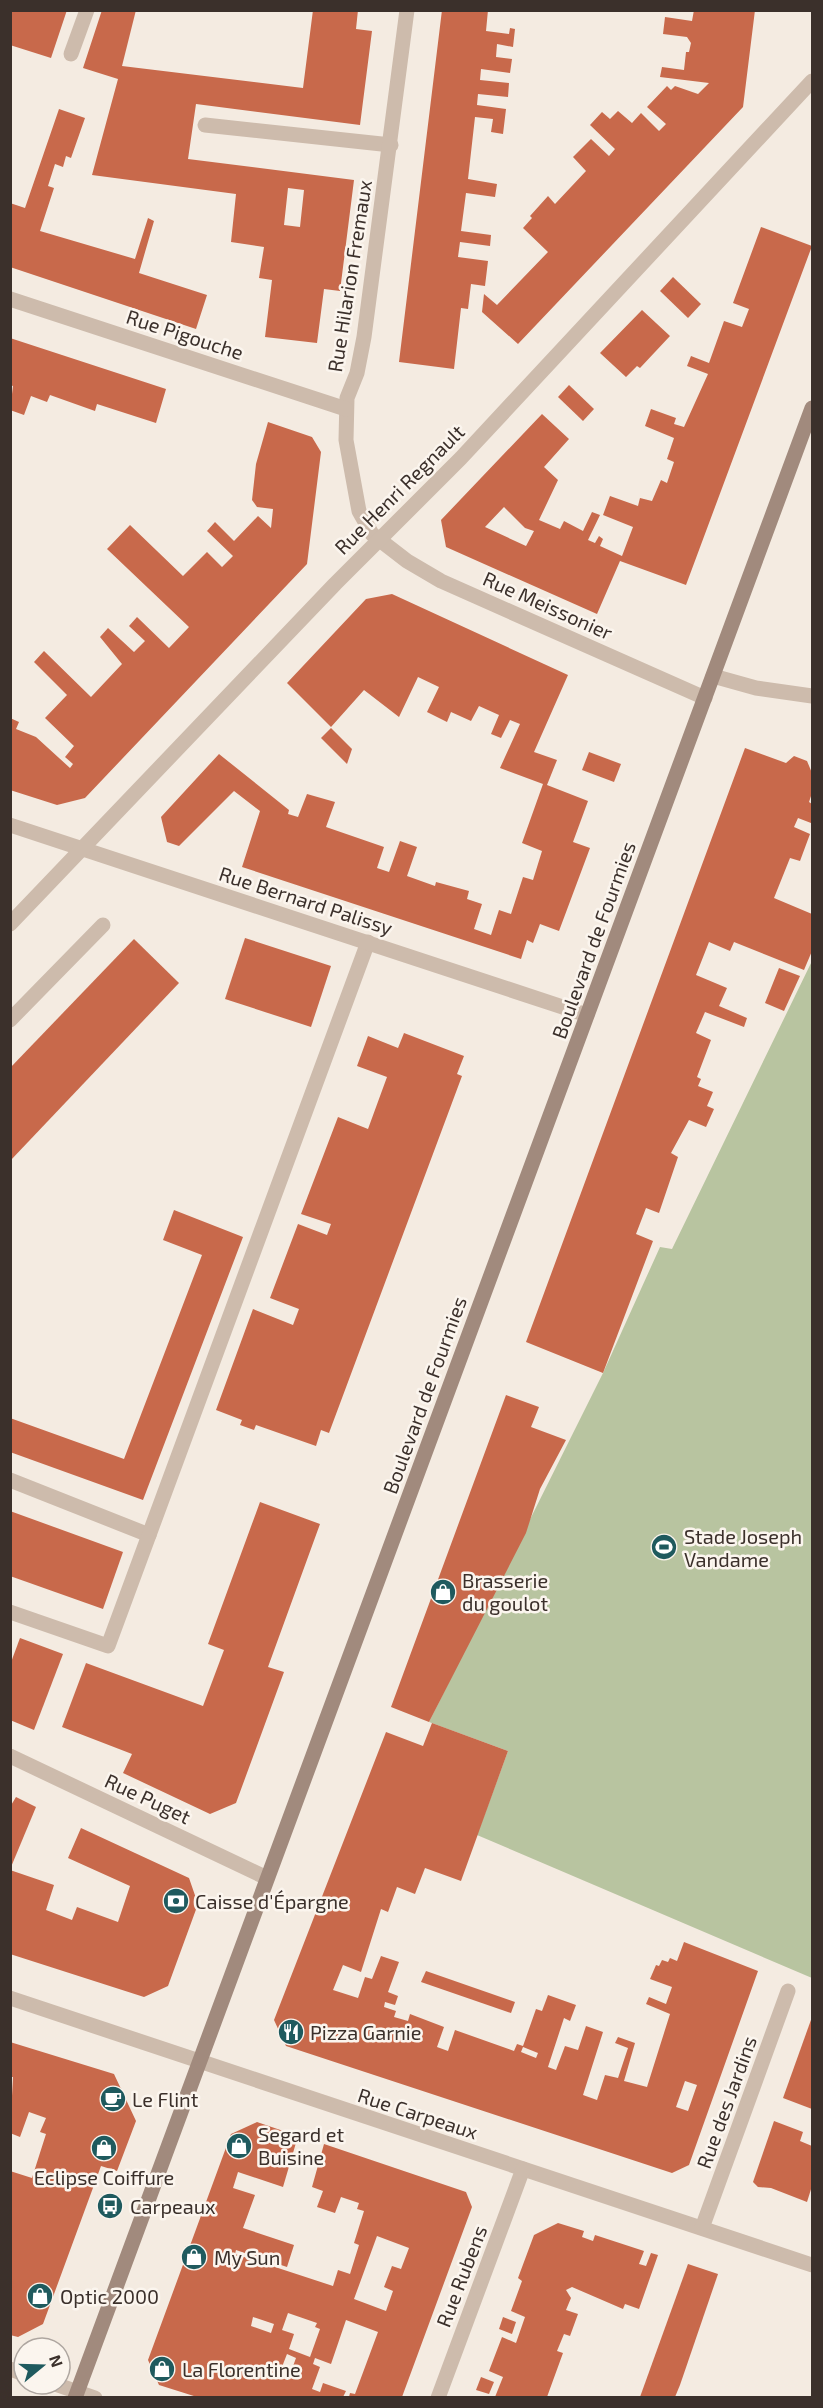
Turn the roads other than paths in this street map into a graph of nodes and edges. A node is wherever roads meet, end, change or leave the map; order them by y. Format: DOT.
graph roads {
  1 [pos="87,10"];
  2 [pos="407,10"];
  3 [pos="71,54"];
  4 [pos="813,81"];
  5 [pos="205,125"];
  6 [pos="391,145"];
  7 [pos="10,298"];
  8 [pos="813,408"];
  9 [pos="346,409"];
  10 [pos="379,540"];
  11 [pos="713,676"];
  12 [pos="813,696"];
  13 [pos="705,698"];
  14 [pos="10,825"];
  15 [pos="82,848"];
  16 [pos="10,924"];
  17 [pos="103,925"];
  18 [pos="368,942"];
  19 [pos="588,1015"];
  20 [pos="10,1020"];
  21 [pos="10,1480"];
  22 [pos="149,1535"];
  23 [pos="10,1612"];
  24 [pos="10,1756"];
  25 [pos="267,1878"];
  26 [pos="788,1991"];
  27 [pos="10,1998"];
  28 [pos="199,2062"];
  29 [pos="523,2169"];
  30 [pos="702,2228"];
  31 [pos="813,2265"];
  32 [pos="76,2394"];
  33 [pos="95,2397"];
  34 [pos="438,2397"];
  1 -- 3 [label="street"];
  2 -- 6 [label="street, Rue Hilarion Fremaux"];
  4 -- 10 [label="street, Rue Henri Regnault"];
  5 -- 6 [label="street"];
  6 -- 9 [label="street, Rue Hilarion Fremaux"];
  7 -- 9 [label="street, Rue Pigouche"];
  8 -- 11 [label="street, Boulevard de Fourmies"];
  9 -- 10 [label="street, Rue Hilarion Fremaux"];
  10 -- 13 [label="street, Rue Meissonier"];
  10 -- 15 [label="street, Rue Henri Regnault"];
  11 -- 12 [label="street"];
  11 -- 13 [label="street, Boulevard de Fourmies"];
  13 -- 19 [label="street, Boulevard de Fourmies"];
  14 -- 15 [label="street, Rue Bernard Palissy"];
  15 -- 16 [label="street, Rue Henri Regnault"];
  15 -- 18 [label="street, Rue Bernard Palissy"];
  17 -- 20 [label="street"];
  18 -- 19 [label="street, Rue Bernard Palissy"];
  18 -- 22 [label="street"];
  19 -- 25 [label="street, Boulevard de Fourmies"];
  21 -- 22 [label="street"];
  22 -- 23 [label="street"];
  24 -- 25 [label="street, Rue Puget"];
  25 -- 28 [label="street, Boulevard de Fourmies"];
  26 -- 30 [label="street, Rue des Jardins"];
  27 -- 28 [label="street, Rue Carpeaux"];
  28 -- 29 [label="street, Rue Carpeaux"];
  28 -- 32 [label="street, Boulevard de Fourmies"];
  29 -- 30 [label="street, Rue Carpeaux"];
  29 -- 34 [label="street, Rue Rubens"];
  30 -- 31 [label="street, Rue Carpeaux"];
  32 -- 33 [label="street"];
}
